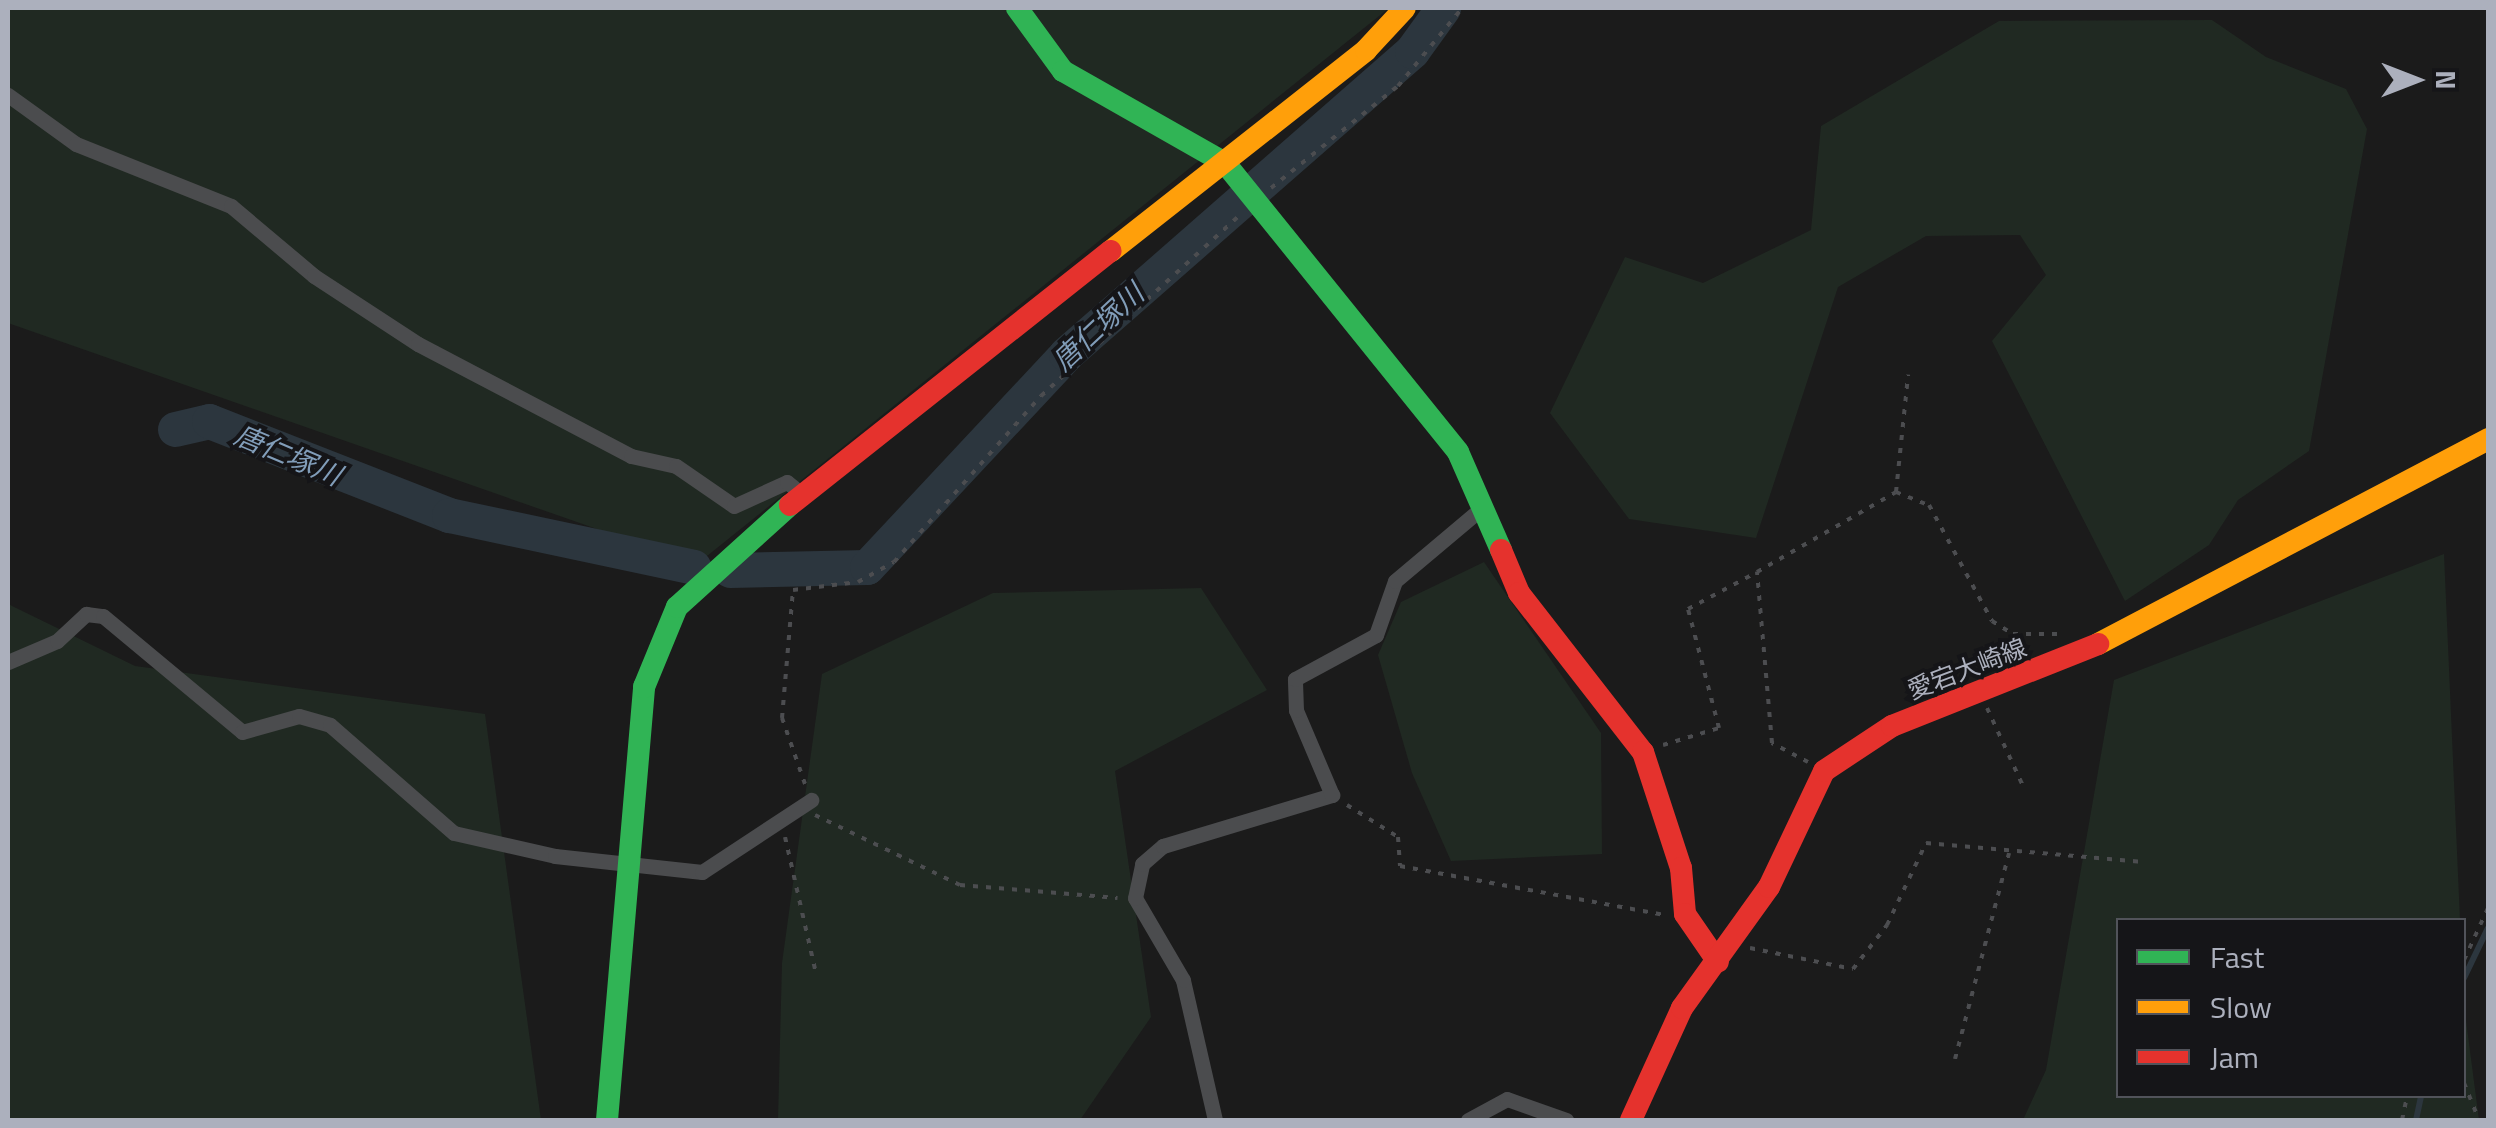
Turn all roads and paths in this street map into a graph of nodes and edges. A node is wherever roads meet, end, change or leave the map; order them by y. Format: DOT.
graph roads {
  1 [pos="1017,8"];
  2 [pos="1404,8"];
  3 [pos="1462,8"];
  4 [pos="8,95"];
  5 [pos="1225,163"];
  6 [pos="1257,200"];
  7 [pos="1908,375"];
  8 [pos="2488,439"];
  9 [pos="1896,492"];
  10 [pos="802,494"];
  11 [pos="1483,507"];
  12 [pos="1757,572"];
  13 [pos="2074,657"];
  14 [pos="8,662"];
  15 [pos="1981,694"];
  16 [pos="1643,752"];
  17 [pos="1824,771"];
  18 [pos="2022,786"];
  19 [pos="1332,795"];
  20 [pos="811,800"];
  21 [pos="782,822"];
  22 [pos="2009,853"];
  23 [pos="2142,862"];
  24 [pos="629,867"];
  25 [pos="1134,898"];
  26 [pos="2488,908"];
  27 [pos="1685,914"];
  28 [pos="1725,953"];
  29 [pos="2466,956"];
  30 [pos="816,974"];
  31 [pos="1954,1059"];
  32 [pos="2466,1088"];
  33 [pos="607,1120"];
  34 [pos="1215,1120"];
  35 [pos="1468,1120"];
  36 [pos="1566,1120"];
  37 [pos="1631,1120"];
  38 [pos="2479,1120"];
  1 -- 5 [label="street"];
  2 -- 5 [label="street"];
  3 -- 6 [label="path"];
  4 -- 10 [label="street"];
  5 -- 6 [label="street"];
  5 -- 10 [label="street"];
  6 -- 11 [label="street"];
  6 -- 20 [label="path"];
  7 -- 9 [label="path"];
  8 -- 13 [label="street, 愛宕大崎線"];
  9 -- 12 [label="path"];
  9 -- 13 [label="path"];
  10 -- 24 [label="street"];
  11 -- 16 [label="street"];
  11 -- 19 [label="street"];
  12 -- 16 [label="path"];
  12 -- 17 [label="path"];
  13 -- 15 [label="street, 愛宕大崎線"];
  14 -- 24 [label="street"];
  15 -- 17 [label="street, 愛宕大崎線"];
  15 -- 18 [label="path"];
  16 -- 27 [label="street"];
  17 -- 28 [label="street, 愛宕大崎線"];
  19 -- 25 [label="street"];
  19 -- 27 [label="path"];
  20 -- 21 [label="street"];
  20 -- 25 [label="path"];
  21 -- 24 [label="street"];
  21 -- 30 [label="path"];
  22 -- 23 [label="path"];
  22 -- 28 [label="path"];
  22 -- 31 [label="path"];
  24 -- 33 [label="street"];
  25 -- 34 [label="street"];
  26 -- 29 [label="path"];
  27 -- 28 [label="street"];
  28 -- 37 [label="street, 愛宕大崎線"];
  32 -- 38 [label="path"];
  35 -- 36 [label="street"];
}
